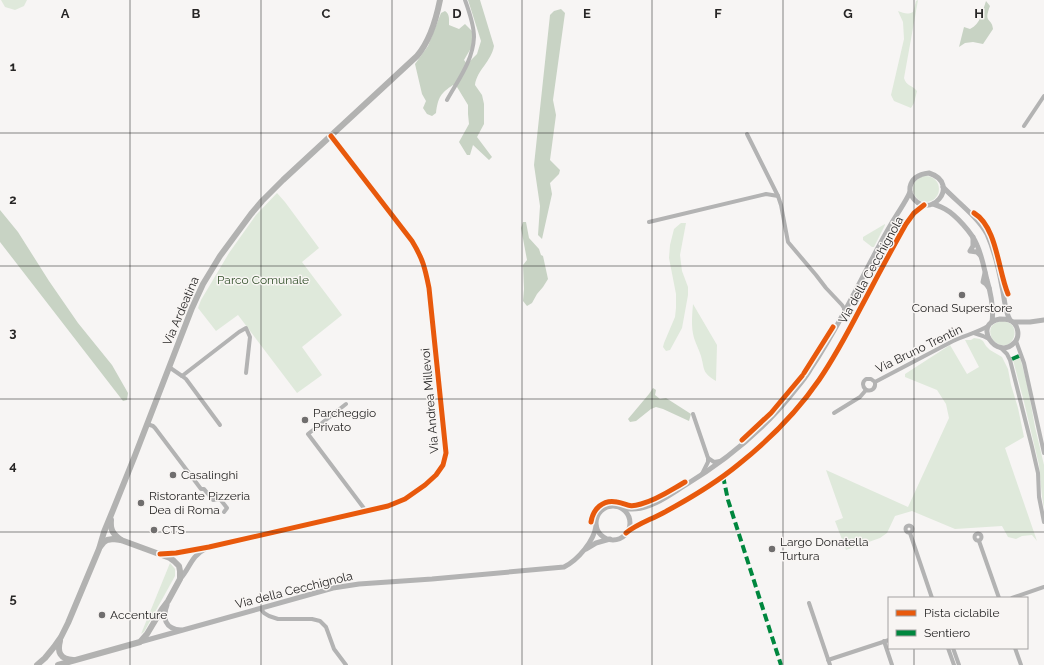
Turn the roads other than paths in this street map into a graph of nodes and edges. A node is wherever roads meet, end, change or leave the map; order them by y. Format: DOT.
graph roads {
  1 [pos="440,0"];
  2 [pos="465,0"];
  3 [pos="1044,96"];
  4 [pos="447,100"];
  5 [pos="1024,126"];
  6 [pos="747,134"];
  7 [pos="331,136"];
  8 [pos="943,188"];
  9 [pos="910,192"];
  10 [pos="778,196"];
  11 [pos="933,204"];
  12 [pos="924,205"];
  13 [pos="649,222"];
  14 [pos="971,234"];
  15 [pos="982,258"];
  16 [pos="835,297"];
  17 [pos="851,299"];
  18 [pos="843,314"];
  19 [pos="1044,320"];
  20 [pos="1012,321"];
  21 [pos="1030,322"];
  22 [pos="990,324"];
  23 [pos="973,333"];
  24 [pos="1019,333"];
  25 [pos="988,339"];
  26 [pos="1016,341"];
  27 [pos="1000,347"];
  28 [pos="169,367"];
  29 [pos="246,373"];
  30 [pos="182,376"];
  31 [pos="875,382"];
  32 [pos="866,390"];
  33 [pos="346,404"];
  34 [pos="834,413"];
  35 [pos="693,414"];
  36 [pos="147,424"];
  37 [pos="220,425"];
  38 [pos="1044,453"];
  39 [pos="708,458"];
  40 [pos="723,460"];
  41 [pos="702,475"];
  42 [pos="620,507"];
  43 [pos="366,511"];
  44 [pos="224,512"];
  45 [pos="111,515"];
  46 [pos="1044,522"];
  47 [pos="596,526"];
  48 [pos="910,533"];
  49 [pos="626,534"];
  50 [pos="610,539"];
  51 [pos="121,540"];
  52 [pos="979,541"];
  53 [pos="209,547"];
  54 [pos="99,548"];
  55 [pos="584,551"];
  56 [pos="160,554"];
  57 [pos="180,579"];
  58 [pos="1044,587"];
  59 [pos="932,597"];
  60 [pos="998,597"];
  61 [pos="1015,597"];
  62 [pos="168,601"];
  63 [pos="809,603"];
  64 [pos="261,609"];
  65 [pos="186,630"];
  66 [pos="61,637"];
  67 [pos="887,640"];
  68 [pos="140,642"];
  69 [pos="889,649"];
  70 [pos="948,649"];
  71 [pos="953,649"];
  72 [pos="1015,649"];
  73 [pos="77,660"];
  74 [pos="828,660"];
  75 [pos="37,665"];
  76 [pos="58,665"];
  77 [pos="346,665"];
  78 [pos="830,665"];
  79 [pos="892,665"];
  80 [pos="954,665"];
  81 [pos="959,665"];
  82 [pos="1021,665"];
  1 -- 7 [label="main road, Via Ardeatina"];
  2 -- 4 [label="street"];
  3 -- 5 [label="street"];
  6 -- 10 [label="street"];
  7 -- 28 [label="main road, Via Ardeatina"];
  7 -- 43 [label="street, Via Andrea Millevoi"];
  8 -- 9 [label="street"];
  8 -- 11 [label="street"];
  8 -- 20 [label="street"];
  9 -- 12 [label="street"];
  9 -- 17 [label="street, Via della Cecchignola"];
  10 -- 13 [label="street"];
  10 -- 16 [label="street"];
  11 -- 12 [label="street"];
  11 -- 14 [label="street"];
  12 -- 49 [label="street, Via della Cecchignola"];
  14 -- 15 [label="street"];
  14 -- 15 [label="street"];
  15 -- 22 [label="street"];
  16 -- 17 [label="street"];
  16 -- 18 [label="street"];
  17 -- 18 [label="street, Via della Cecchignola"];
  18 -- 40 [label="street, Via della Cecchignola"];
  19 -- 21 [label="street"];
  20 -- 21 [label="street"];
  20 -- 22 [label="street"];
  20 -- 24 [label="street"];
  21 -- 24 [label="street"];
  22 -- 23 [label="street, Via Bruno Trentin"];
  22 -- 25 [label="street"];
  23 -- 25 [label="street, Via Bruno Trentin"];
  23 -- 31 [label="street, Via Bruno Trentin"];
  24 -- 26 [label="street"];
  25 -- 27 [label="street"];
  26 -- 27 [label="street"];
  26 -- 38 [label="street"];
  27 -- 46 [label="street"];
  28 -- 30 [label="street"];
  28 -- 36 [label="main road, Via Ardeatina"];
  29 -- 30 [label="street"];
  30 -- 37 [label="street"];
  31 -- 32 [label="street, Via Bruno Trentin"];
  31 -- 32 [label="street, Via Bruno Trentin"];
  32 -- 34 [label="street, Via Bruno Trentin"];
  33 -- 43 [label="street"];
  35 -- 39 [label="street"];
  36 -- 44 [label="street"];
  36 -- 45 [label="main road, Via Ardeatina"];
  39 -- 40 [label="street"];
  39 -- 41 [label="street"];
  40 -- 41 [label="street, Via della Cecchignola"];
  41 -- 42 [label="street, Via della Cecchignola"];
  42 -- 47 [label="street"];
  42 -- 49 [label="street"];
  43 -- 53 [label="street, Via Andrea Millevoi"];
  45 -- 51 [label="main road"];
  45 -- 54 [label="main road, Via Ardeatina"];
  47 -- 50 [label="street"];
  47 -- 55 [label="street, Via della Cecchignola"];
  48 -- 59 [label="street"];
  49 -- 50 [label="street"];
  50 -- 55 [label="street, Via della Cecchignola"];
  51 -- 54 [label="main road"];
  51 -- 56 [label="main road, Via Andrea Millevoi"];
  52 -- 60 [label="street"];
  53 -- 56 [label="street, Via Andrea Millevoi"];
  53 -- 57 [label="street"];
  54 -- 66 [label="main road, Via Ardeatina"];
  55 -- 64 [label="street, Via della Cecchignola"];
  56 -- 57 [label="main road"];
  57 -- 62 [label="main road"];
  58 -- 61 [label="street"];
  62 -- 65 [label="street"];
  62 -- 68 [label="main road"];
  63 -- 74 [label="street"];
  64 -- 65 [label="street, Via della Cecchignola"];
  64 -- 77 [label="street"];
  65 -- 68 [label="street, Via della Cecchignola"];
  66 -- 73 [label="main road"];
  66 -- 75 [label="main road, Via Ardeatina"];
  67 -- 74 [label="street"];
  68 -- 73 [label="main road, Via della Cecchignola"];
  69 -- 79 [label="street"];
  70 -- 80 [label="street"];
  71 -- 81 [label="street"];
  72 -- 82 [label="street"];
  73 -- 76 [label="main road, Via della Cecchignola"];
  74 -- 78 [label="street"];
}
